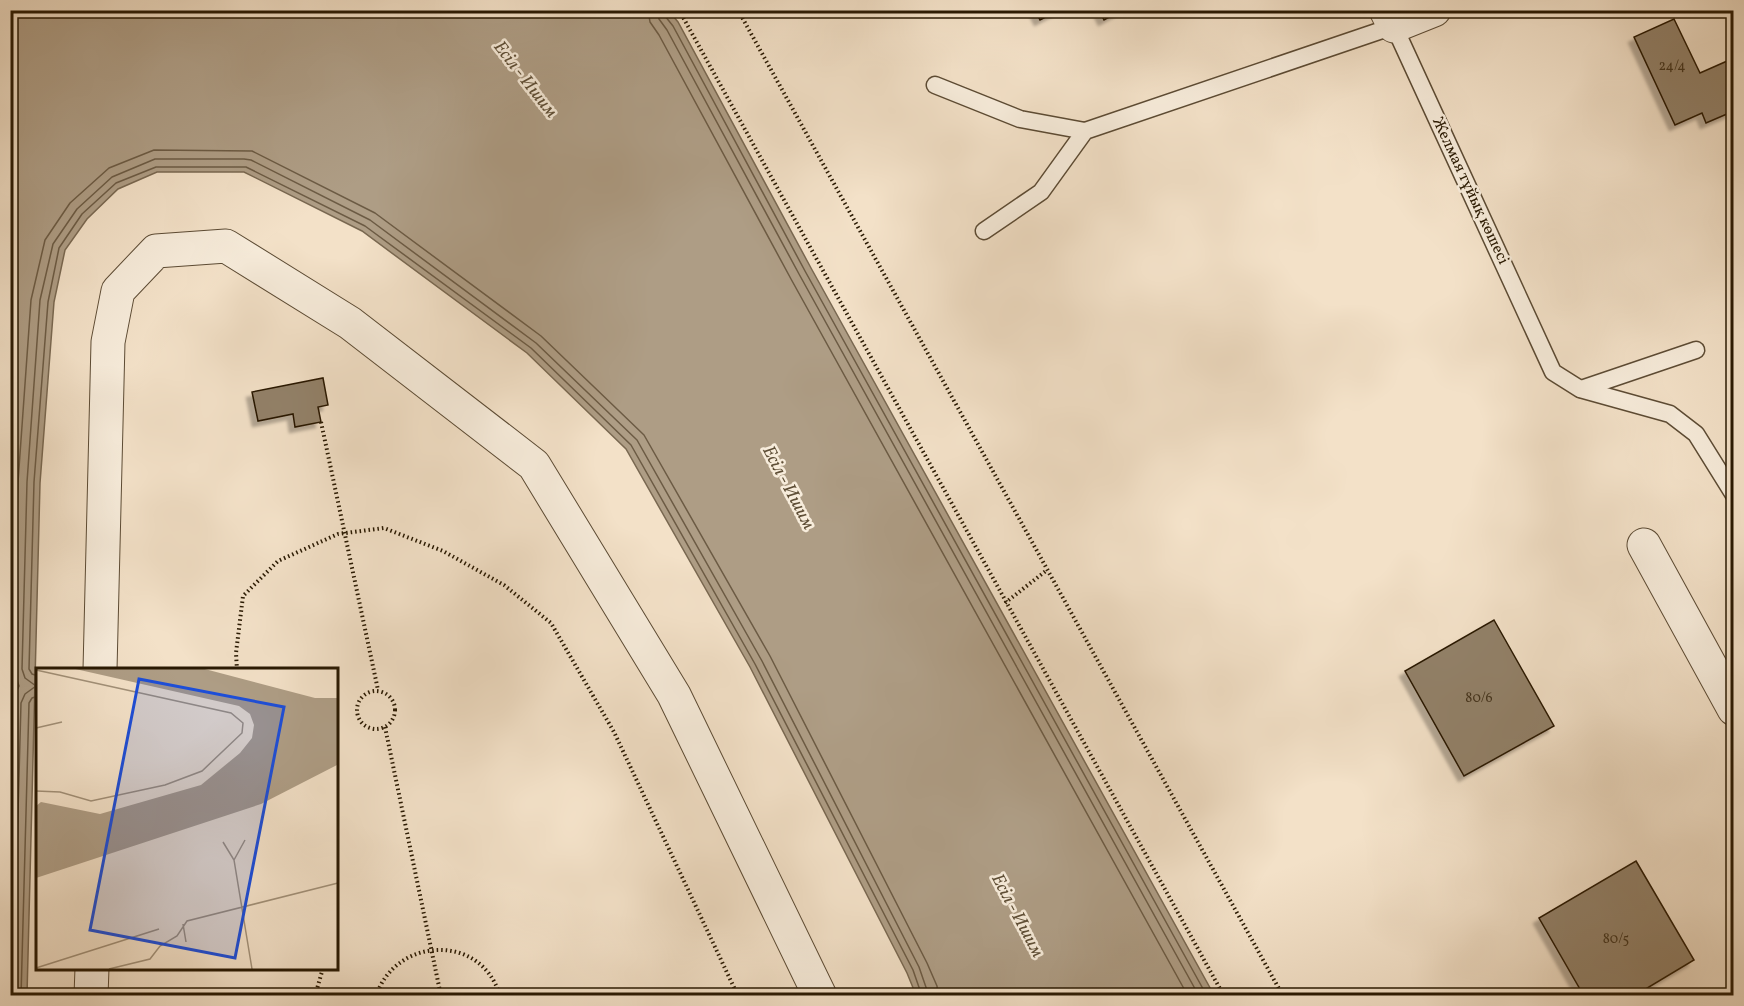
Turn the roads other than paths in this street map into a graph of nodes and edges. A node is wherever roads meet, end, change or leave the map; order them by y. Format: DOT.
graph roads {
  1 [pos="1434,10"];
  2 [pos="1390,18"];
  3 [pos="935,85"];
  4 [pos="1085,131"];
  5 [pos="984,231"];
  6 [pos="1696,350"];
  7 [pos="1580,389"];
  8 [pos="1734,495"];
  9 [pos="1644,545"];
  10 [pos="100,668"];
  11 [pos="1734,709"];
  12 [pos="92,970"];
  13 [pos="91,996"];
  14 [pos="820,996"];
  1 -- 2 [label="street"];
  2 -- 4 [label="lane"];
  2 -- 7 [label="lane, Желмая тұйық көшесі"];
  3 -- 4 [label="lane"];
  4 -- 5 [label="lane"];
  6 -- 7 [label="lane"];
  7 -- 8 [label="lane"];
  9 -- 11 [label="street"];
  10 -- 14 [label="street"];
  12 -- 13 [label="street"];
}
